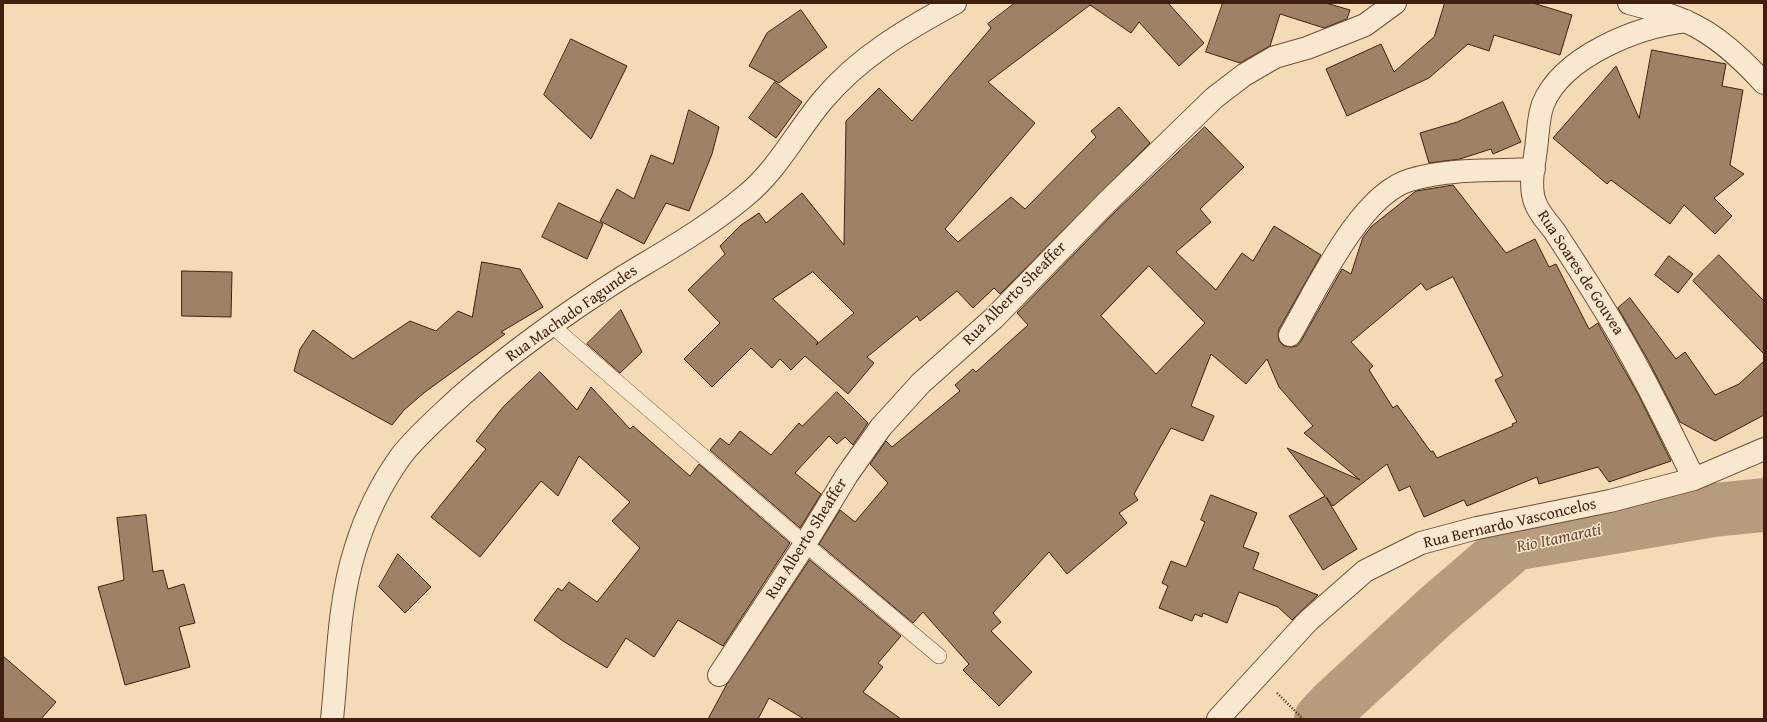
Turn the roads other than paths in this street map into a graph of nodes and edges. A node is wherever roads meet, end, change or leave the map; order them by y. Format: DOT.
graph roads {
  1 [pos="956,3"];
  2 [pos="1396,3"];
  3 [pos="1629,3"];
  4 [pos="1686,21"];
  5 [pos="1764,83"];
  6 [pos="1534,169"];
  7 [pos="551,325"];
  8 [pos="1290,335"];
  9 [pos="1764,449"];
  10 [pos="1694,479"];
  11 [pos="805,544"];
  12 [pos="939,656"];
  13 [pos="719,675"];
  14 [pos="332,719"];
  15 [pos="1218,719"];
  1 -- 7 [label="street, Rua Machado Fagundes"];
  2 -- 11 [label="street, Rua Alberto Sheaffer"];
  3 -- 4 [label="street"];
  4 -- 5 [label="street"];
  4 -- 6 [label="street, Rua Soares de Gouvea"];
  6 -- 8 [label="street"];
  6 -- 10 [label="street, Rua Soares de Gouvea"];
  7 -- 11 [label="lane"];
  7 -- 14 [label="street, Rua Machado Fagundes"];
  9 -- 10 [label="street, Rua Bernardo Vasconcelos"];
  10 -- 15 [label="street, Rua Bernardo Vasconcelos"];
  11 -- 12 [label="lane"];
  11 -- 13 [label="street, Rua Alberto Sheaffer"];
}
